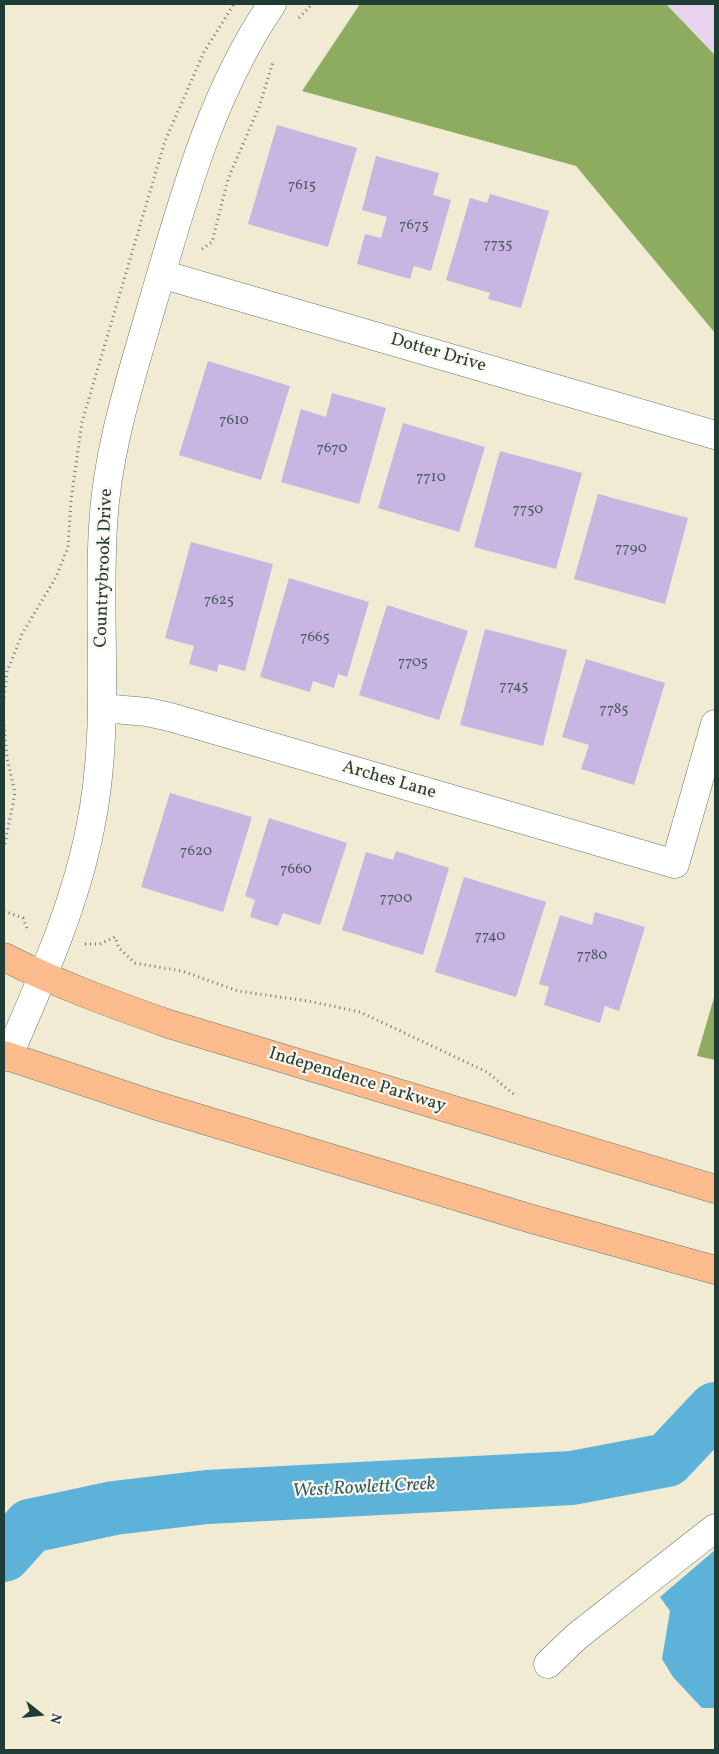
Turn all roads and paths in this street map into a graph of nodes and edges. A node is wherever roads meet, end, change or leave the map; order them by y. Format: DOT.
graph roads {
  1 [pos="272,4"];
  2 [pos="312,4"];
  3 [pos="294,25"];
  4 [pos="274,59"];
  5 [pos="202,249"];
  6 [pos="161,274"];
  7 [pos="715,435"];
  8 [pos="102,708"];
  9 [pos="715,724"];
  10 [pos="4,725"];
  11 [pos="4,848"];
  12 [pos="4,911"];
  13 [pos="56,944"];
  14 [pos="4,957"];
  15 [pos="43,977"];
  16 [pos="6,1056"];
  17 [pos="518,1098"];
  18 [pos="715,1189"];
  19 [pos="715,1270"];
  20 [pos="715,1528"];
  21 [pos="548,1664"];
  1 -- 6 [label="street, Countrybrook Drive"];
  2 -- 3 [label="path"];
  4 -- 5 [label="path"];
  6 -- 7 [label="street, Dotter Drive"];
  6 -- 8 [label="street, Countrybrook Drive"];
  8 -- 9 [label="street, Arches Lane"];
  8 -- 13 [label="street, Countrybrook Drive"];
  10 -- 11 [label="path"];
  12 -- 13 [label="path"];
  13 -- 15 [label="street, Countrybrook Drive"];
  13 -- 17 [label="path"];
  14 -- 15 [label="main road, Independence Parkway"];
  15 -- 16 [label="street, Countrybrook Drive"];
  15 -- 18 [label="main road, Independence Parkway"];
  16 -- 19 [label="main road"];
  20 -- 21 [label="street"];
}
